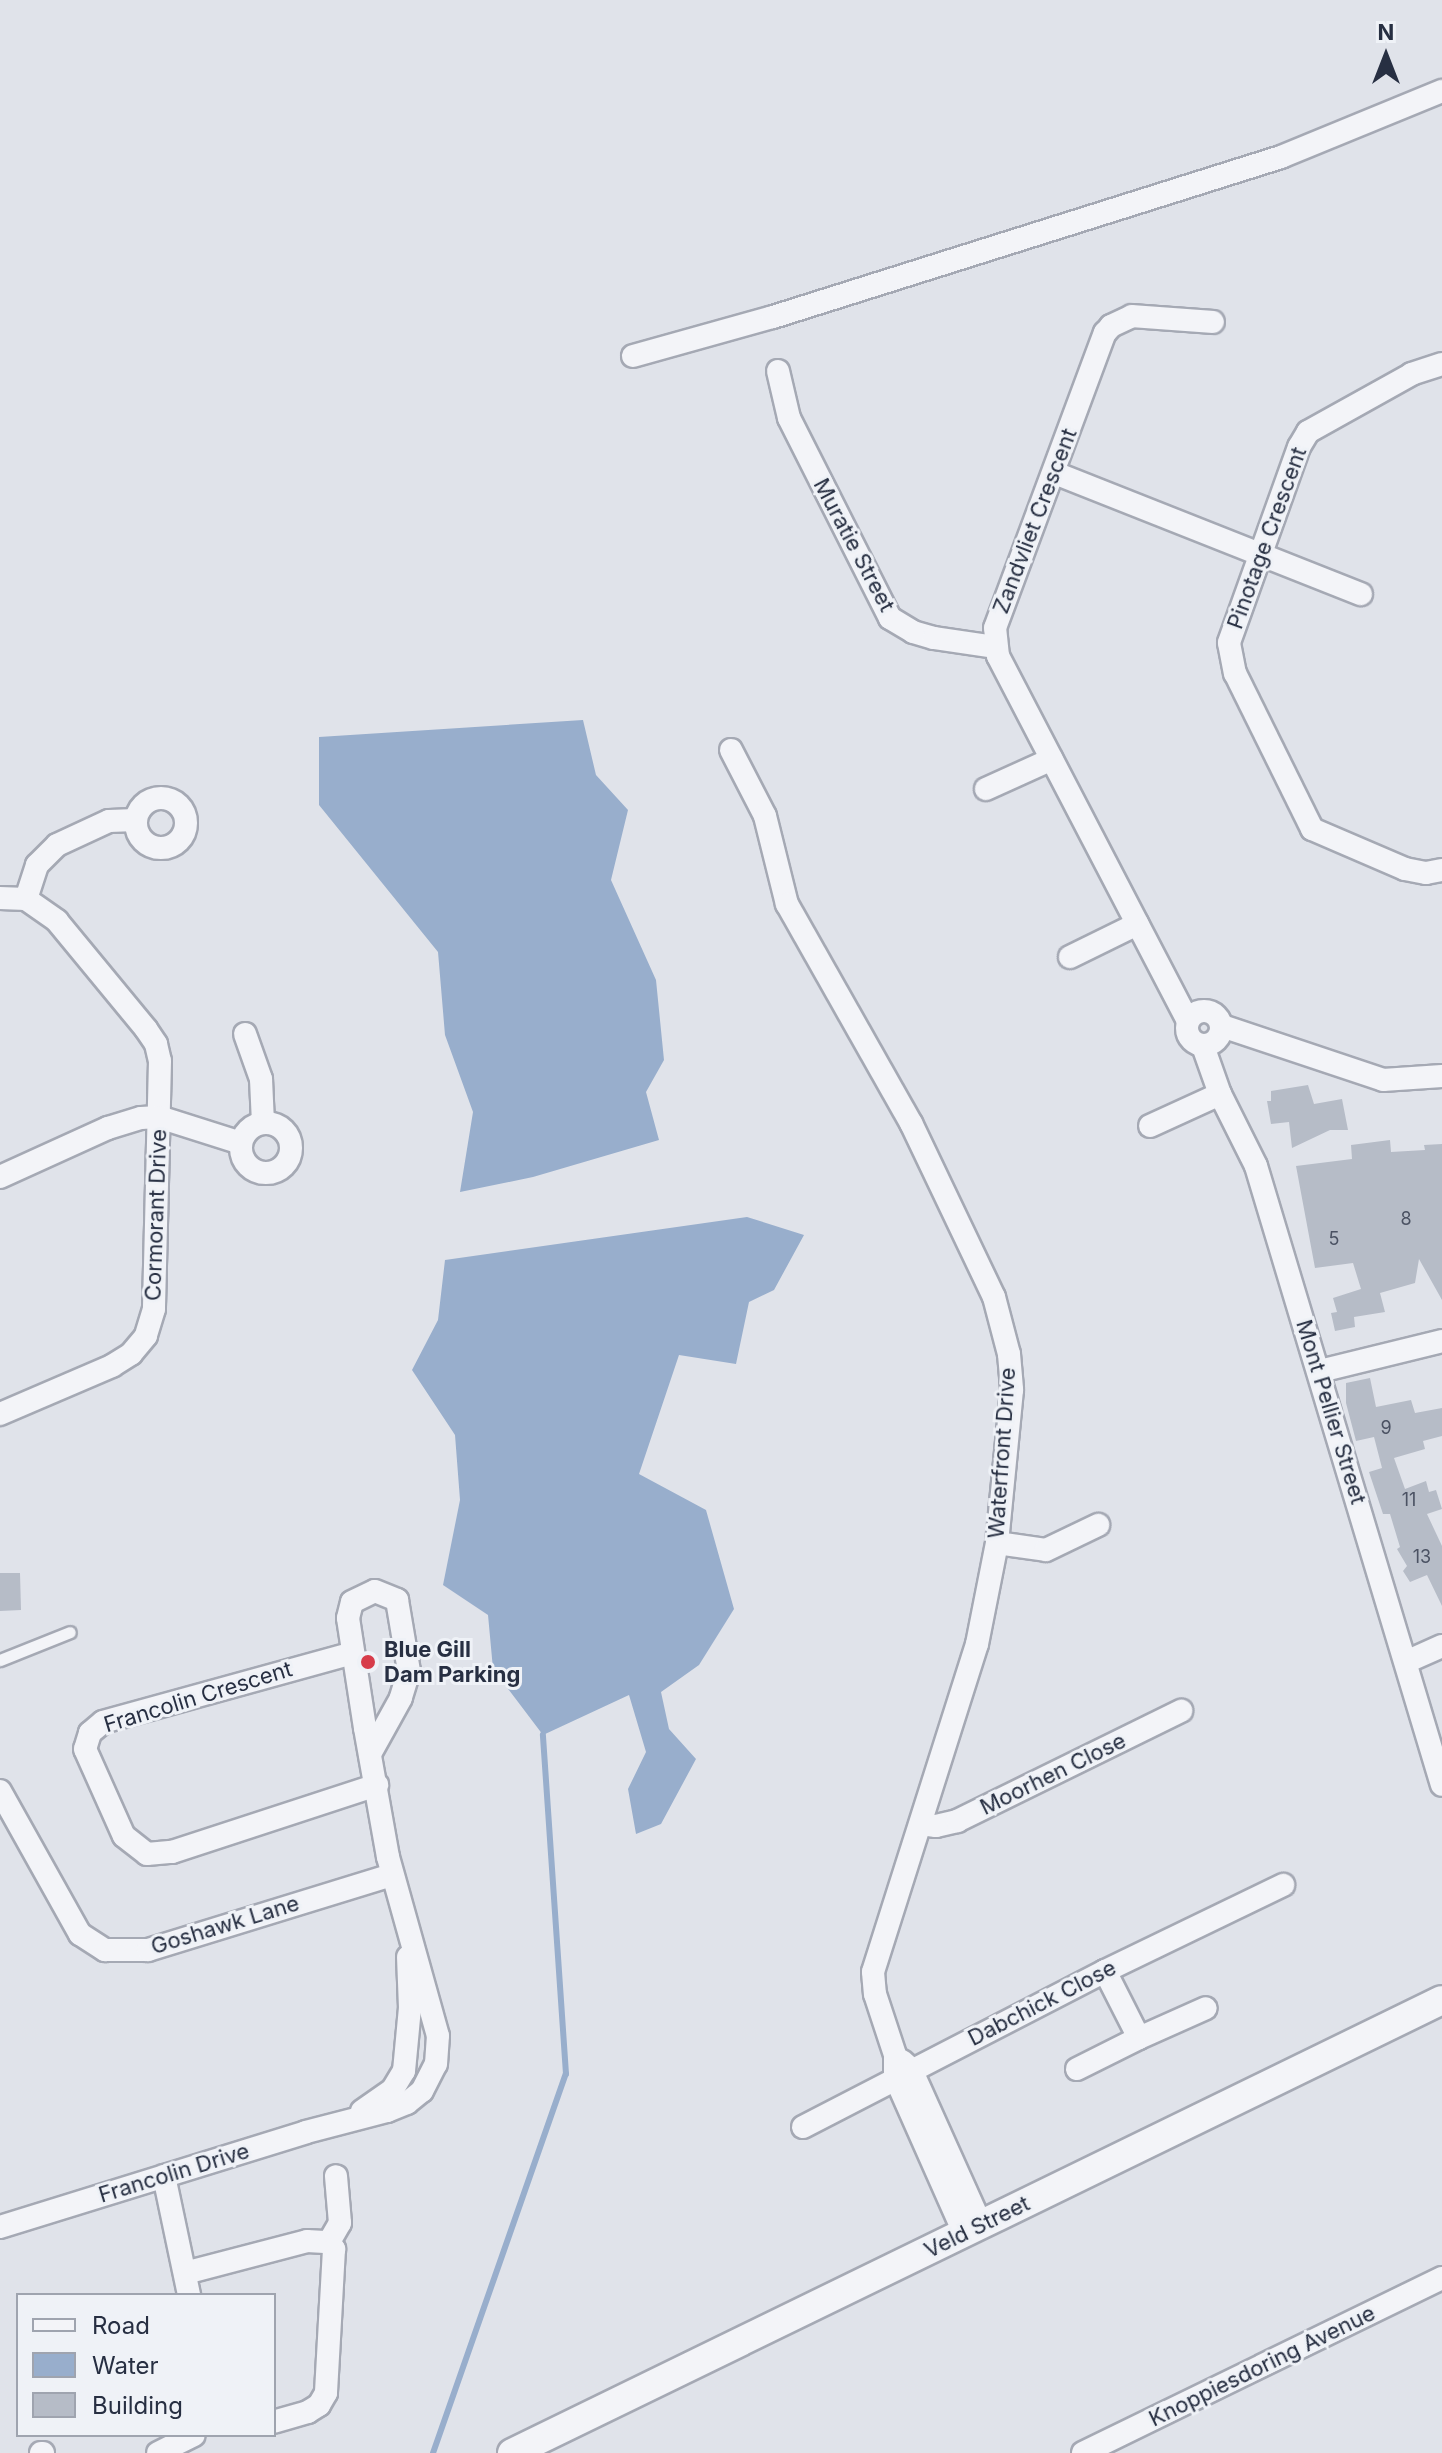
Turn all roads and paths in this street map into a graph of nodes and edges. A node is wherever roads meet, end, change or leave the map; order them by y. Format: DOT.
graph roads {
  1 [pos="1442,91"];
  2 [pos="1213,322"];
  3 [pos="633,356"];
  4 [pos="1442,364"];
  5 [pos="778,371"];
  6 [pos="1055,473"];
  7 [pos="1259,555"];
  8 [pos="1361,594"];
  9 [pos="995,647"];
  10 [pos="731,750"];
  11 [pos="1052,759"];
  12 [pos="986,789"];
  13 [pos="136,820"];
  14 [pos="1442,870"];
  15 [pos="0,898"];
  16 [pos="26,899"];
  17 [pos="1137,924"];
  18 [pos="1070,957"];
  19 [pos="1188,1021"];
  20 [pos="1222,1026"];
  21 [pos="245,1034"];
  22 [pos="1203,1046"];
  23 [pos="1442,1076"];
  24 [pos="1220,1094"];
  25 [pos="159,1117"];
  26 [pos="263,1123"];
  27 [pos="1150,1126"];
  28 [pos="241,1143"];
  29 [pos="0,1177"];
  30 [pos="1442,1341"];
  31 [pos="1320,1371"];
  32 [pos="0,1414"];
  33 [pos="1098,1525"];
  34 [pos="997,1543"];
  35 [pos="70,1632"];
  36 [pos="1442,1646"];
  37 [pos="353,1653"];
  38 [pos="0,1660"];
  39 [pos="1406,1662"];
  40 [pos="1181,1711"];
  41 [pos="370,1754"];
  42 [pos="377,1785"];
  43 [pos="1442,1785"];
  44 [pos="0,1791"];
  45 [pos="921,1824"];
  46 [pos="392,1875"];
  47 [pos="1283,1885"];
  48 [pos="1105,1971"];
  49 [pos="1440,2007"];
  50 [pos="1206,2008"];
  51 [pos="1139,2038"];
  52 [pos="900,2067"];
  53 [pos="1077,2069"];
  54 [pos="803,2127"];
  55 [pos="164,2176"];
  56 [pos="336,2176"];
  57 [pos="0,2227"];
  58 [pos="972,2229"];
  59 [pos="329,2242"];
  60 [pos="1442,2278"];
  61 [pos="187,2284"];
  62 [pos="276,2421"];
  63 [pos="190,2437"];
  64 [pos="158,2453"];
  65 [pos="512,2453"];
  66 [pos="1083,2453"];
  1 -- 3 [label="street"];
  2 -- 6 [label="street, Zandvliet Crescent"];
  4 -- 7 [label="street, Pinotage Crescent"];
  5 -- 9 [label="street, Muratie Street"];
  6 -- 7 [label="street"];
  6 -- 9 [label="street, Zandvliet Crescent"];
  7 -- 8 [label="street"];
  7 -- 14 [label="street, Pinotage Crescent"];
  9 -- 11 [label="street"];
  10 -- 34 [label="street, Waterfront Drive"];
  11 -- 12 [label="street"];
  11 -- 17 [label="street"];
  13 -- 16 [label="street"];
  15 -- 16 [label="street"];
  16 -- 25 [label="street, Cormorant Drive"];
  17 -- 18 [label="street"];
  17 -- 19 [label="street"];
  19 -- 20 [label="street"];
  19 -- 22 [label="street"];
  20 -- 22 [label="street"];
  20 -- 23 [label="street"];
  21 -- 26 [label="street"];
  22 -- 24 [label="street, Mont Pellier Street"];
  24 -- 27 [label="street"];
  24 -- 31 [label="street, Mont Pellier Street"];
  25 -- 28 [label="street"];
  25 -- 29 [label="street"];
  25 -- 32 [label="street, Cormorant Drive"];
  26 -- 28 [label="street"];
  26 -- 28 [label="street"];
  30 -- 31 [label="street"];
  31 -- 39 [label="street, Mont Pellier Street"];
  33 -- 34 [label="street"];
  34 -- 45 [label="street, Waterfront Drive"];
  35 -- 38 [label="lane"];
  36 -- 39 [label="street"];
  37 -- 41 [label="street, Francolin Drive"];
  37 -- 41 [label="street, Francolin Drive"];
  37 -- 42 [label="street, Francolin Crescent"];
  39 -- 43 [label="street, Mont Pellier Street"];
  40 -- 45 [label="street, Moorhen Close"];
  41 -- 42 [label="street, Francolin Drive"];
  42 -- 46 [label="street, Francolin Drive"];
  44 -- 46 [label="street, Goshawk Lane"];
  45 -- 52 [label="street, Waterfront Drive"];
  46 -- 55 [label="street, Francolin Drive"];
  47 -- 48 [label="street, Dabchick Close"];
  48 -- 51 [label="street"];
  48 -- 52 [label="street, Dabchick Close"];
  49 -- 58 [label="street, Veld Street"];
  50 -- 51 [label="street"];
  51 -- 53 [label="street"];
  52 -- 54 [label="street, Dabchick Close"];
  52 -- 58 [label="street, Waterfront Drive"];
  55 -- 57 [label="street, Francolin Drive"];
  55 -- 61 [label="street"];
  56 -- 59 [label="street"];
  58 -- 65 [label="street, Veld Street"];
  59 -- 61 [label="street"];
  59 -- 62 [label="street"];
  60 -- 66 [label="street, Knoppiesdoring Avenue"];
  63 -- 64 [label="street"];
}
